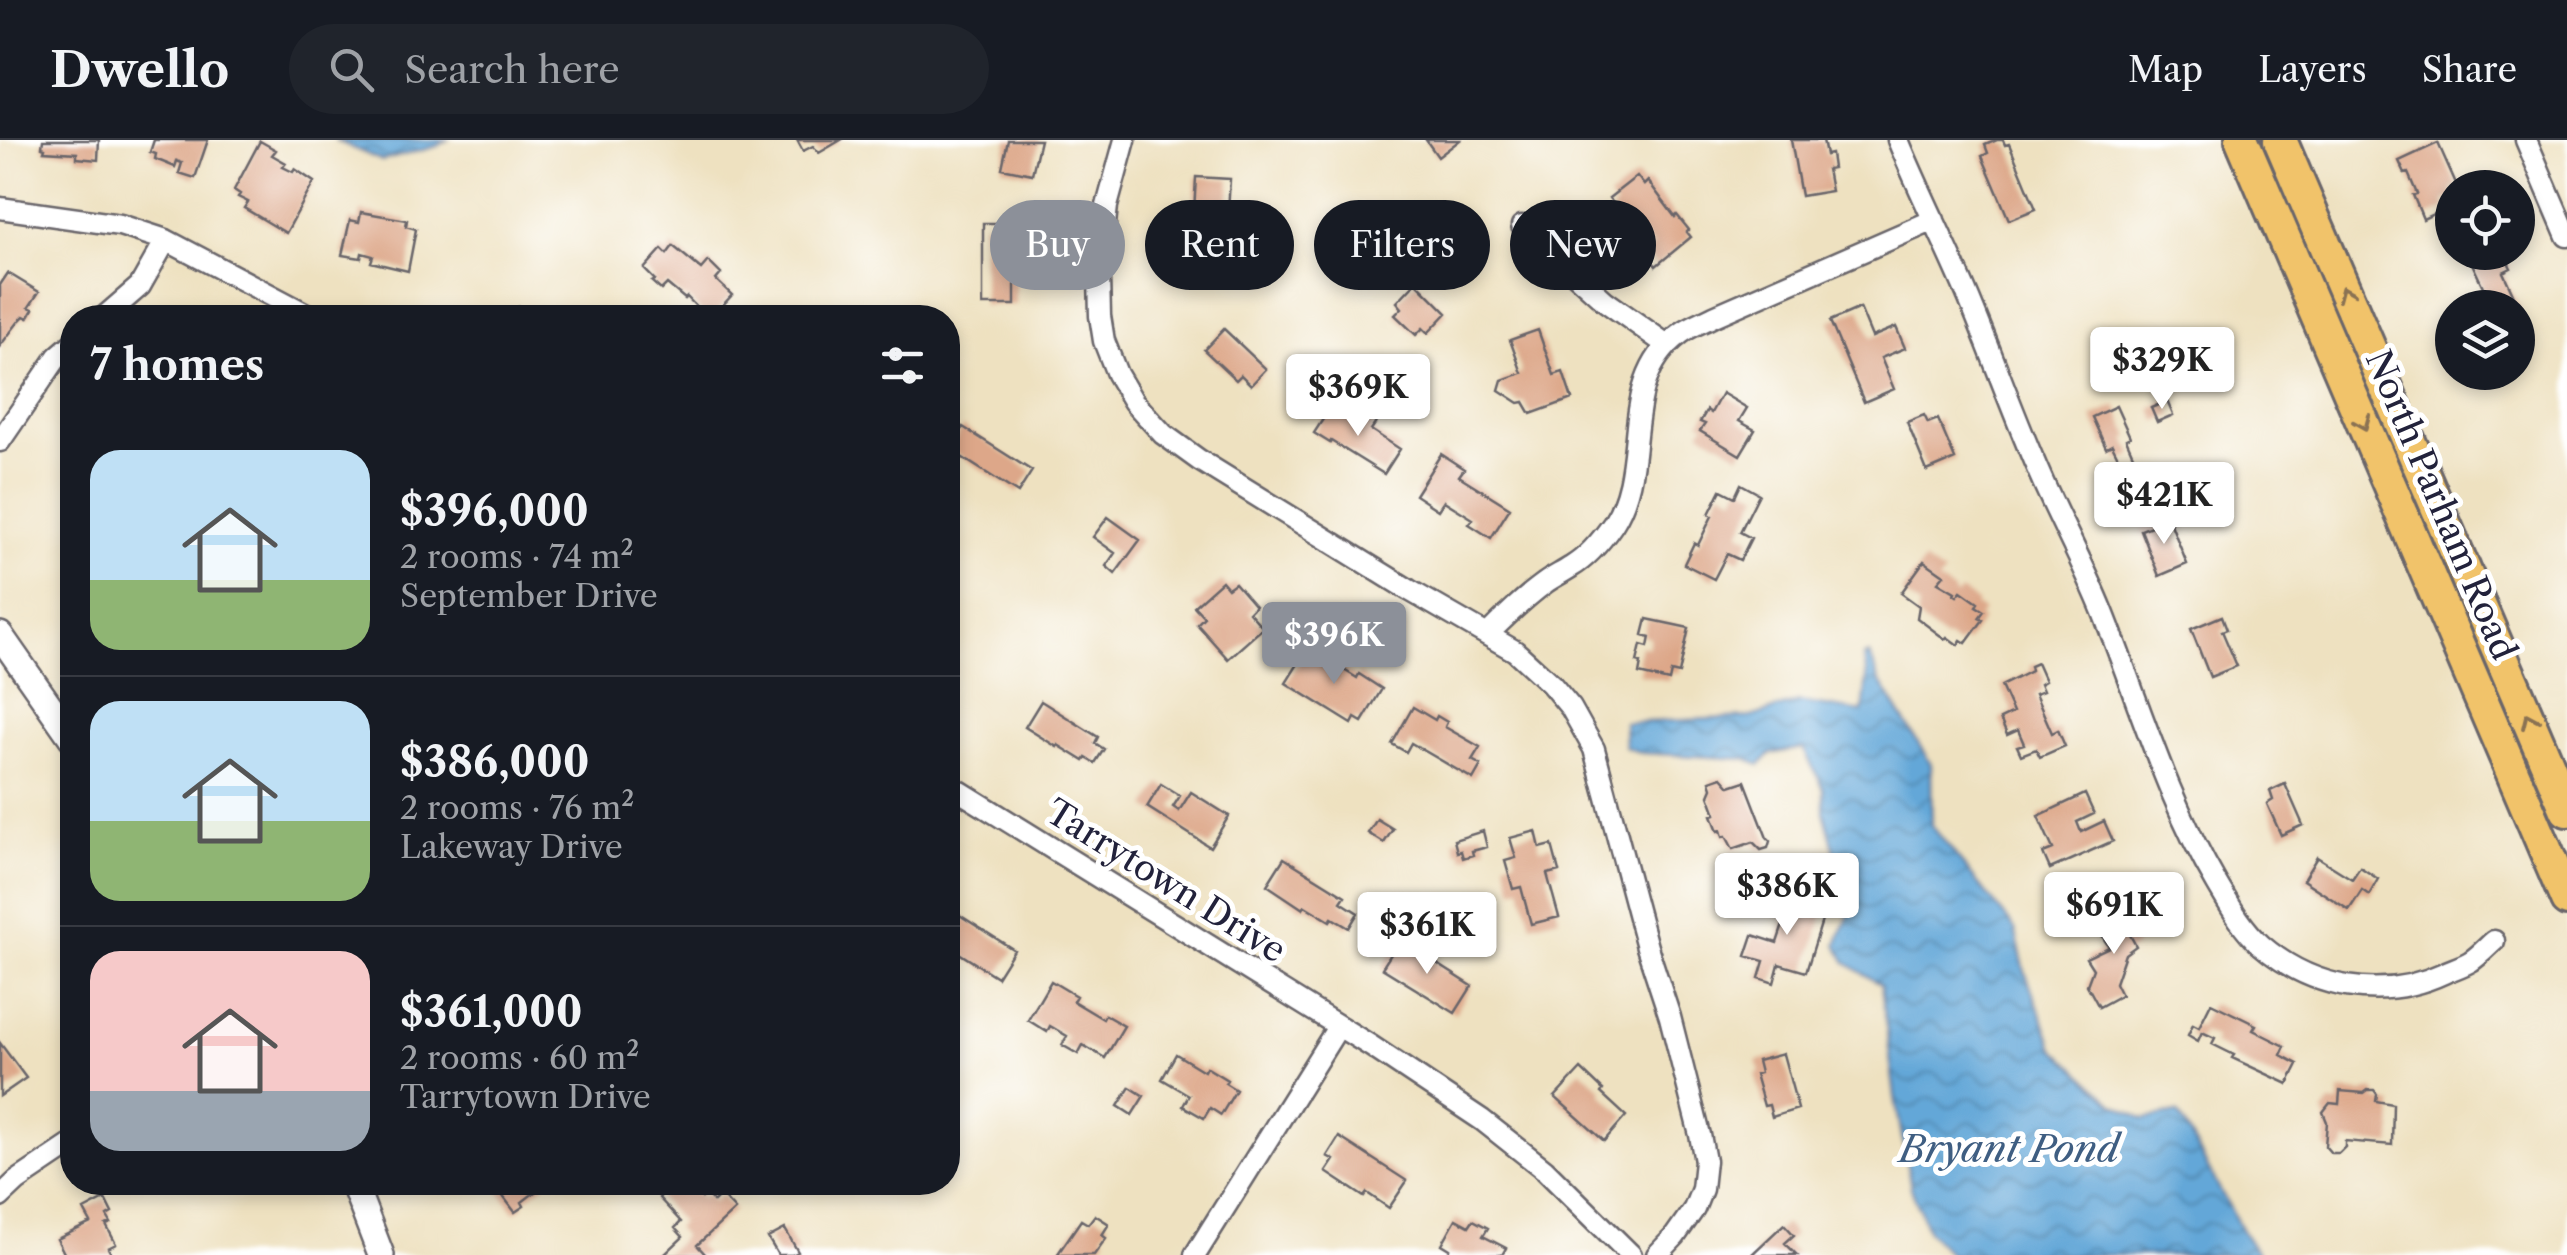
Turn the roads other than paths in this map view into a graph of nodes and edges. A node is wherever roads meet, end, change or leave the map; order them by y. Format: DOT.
graph roads {
  1 [pos="1125,140"];
  2 [pos="1898,140"];
  3 [pos="2242,140"];
  4 [pos="2280,140"];
  5 [pos="2526,140"];
  6 [pos="0,208"];
  7 [pos="1934,220"];
  8 [pos="2567,236"];
  9 [pos="166,240"];
  10 [pos="1592,290"];
  11 [pos="119,305"];
  12 [pos="289,305"];
  13 [pos="1667,345"];
  14 [pos="60,354"];
  15 [pos="0,440"];
  16 [pos="1488,634"];
  17 [pos="0,635"];
  18 [pos="60,721"];
  19 [pos="960,791"];
  20 [pos="2567,810"];
  21 [pos="2567,900"];
  22 [pos="2494,941"];
  23 [pos="1338,1026"];
  24 [pos="60,1152"];
  25 [pos="357,1195"];
  26 [pos="0,1197"];
  27 [pos="381,1255"];
  28 [pos="1195,1255"];
  29 [pos="1631,1255"];
  30 [pos="1657,1255"];
  1 -- 16 [label="street"];
  2 -- 7 [label="street"];
  3 -- 21 [label="highway, North Parham Road, one-way"];
  20 -- 4 [label="highway, North Parham Road, one-way"];
  5 -- 8 [label="street"];
  6 -- 9 [label="street"];
  7 -- 13 [label="street"];
  7 -- 22 [label="street"];
  9 -- 11 [label="street"];
  9 -- 12 [label="street"];
  10 -- 13 [label="street"];
  13 -- 16 [label="street"];
  14 -- 15 [label="street"];
  16 -- 30 [label="street"];
  17 -- 18 [label="street"];
  19 -- 23 [label="street, Tarrytown Drive"];
  23 -- 28 [label="street"];
  23 -- 29 [label="street, Tarrytown Drive"];
  24 -- 26 [label="street"];
  25 -- 27 [label="street"];
}
